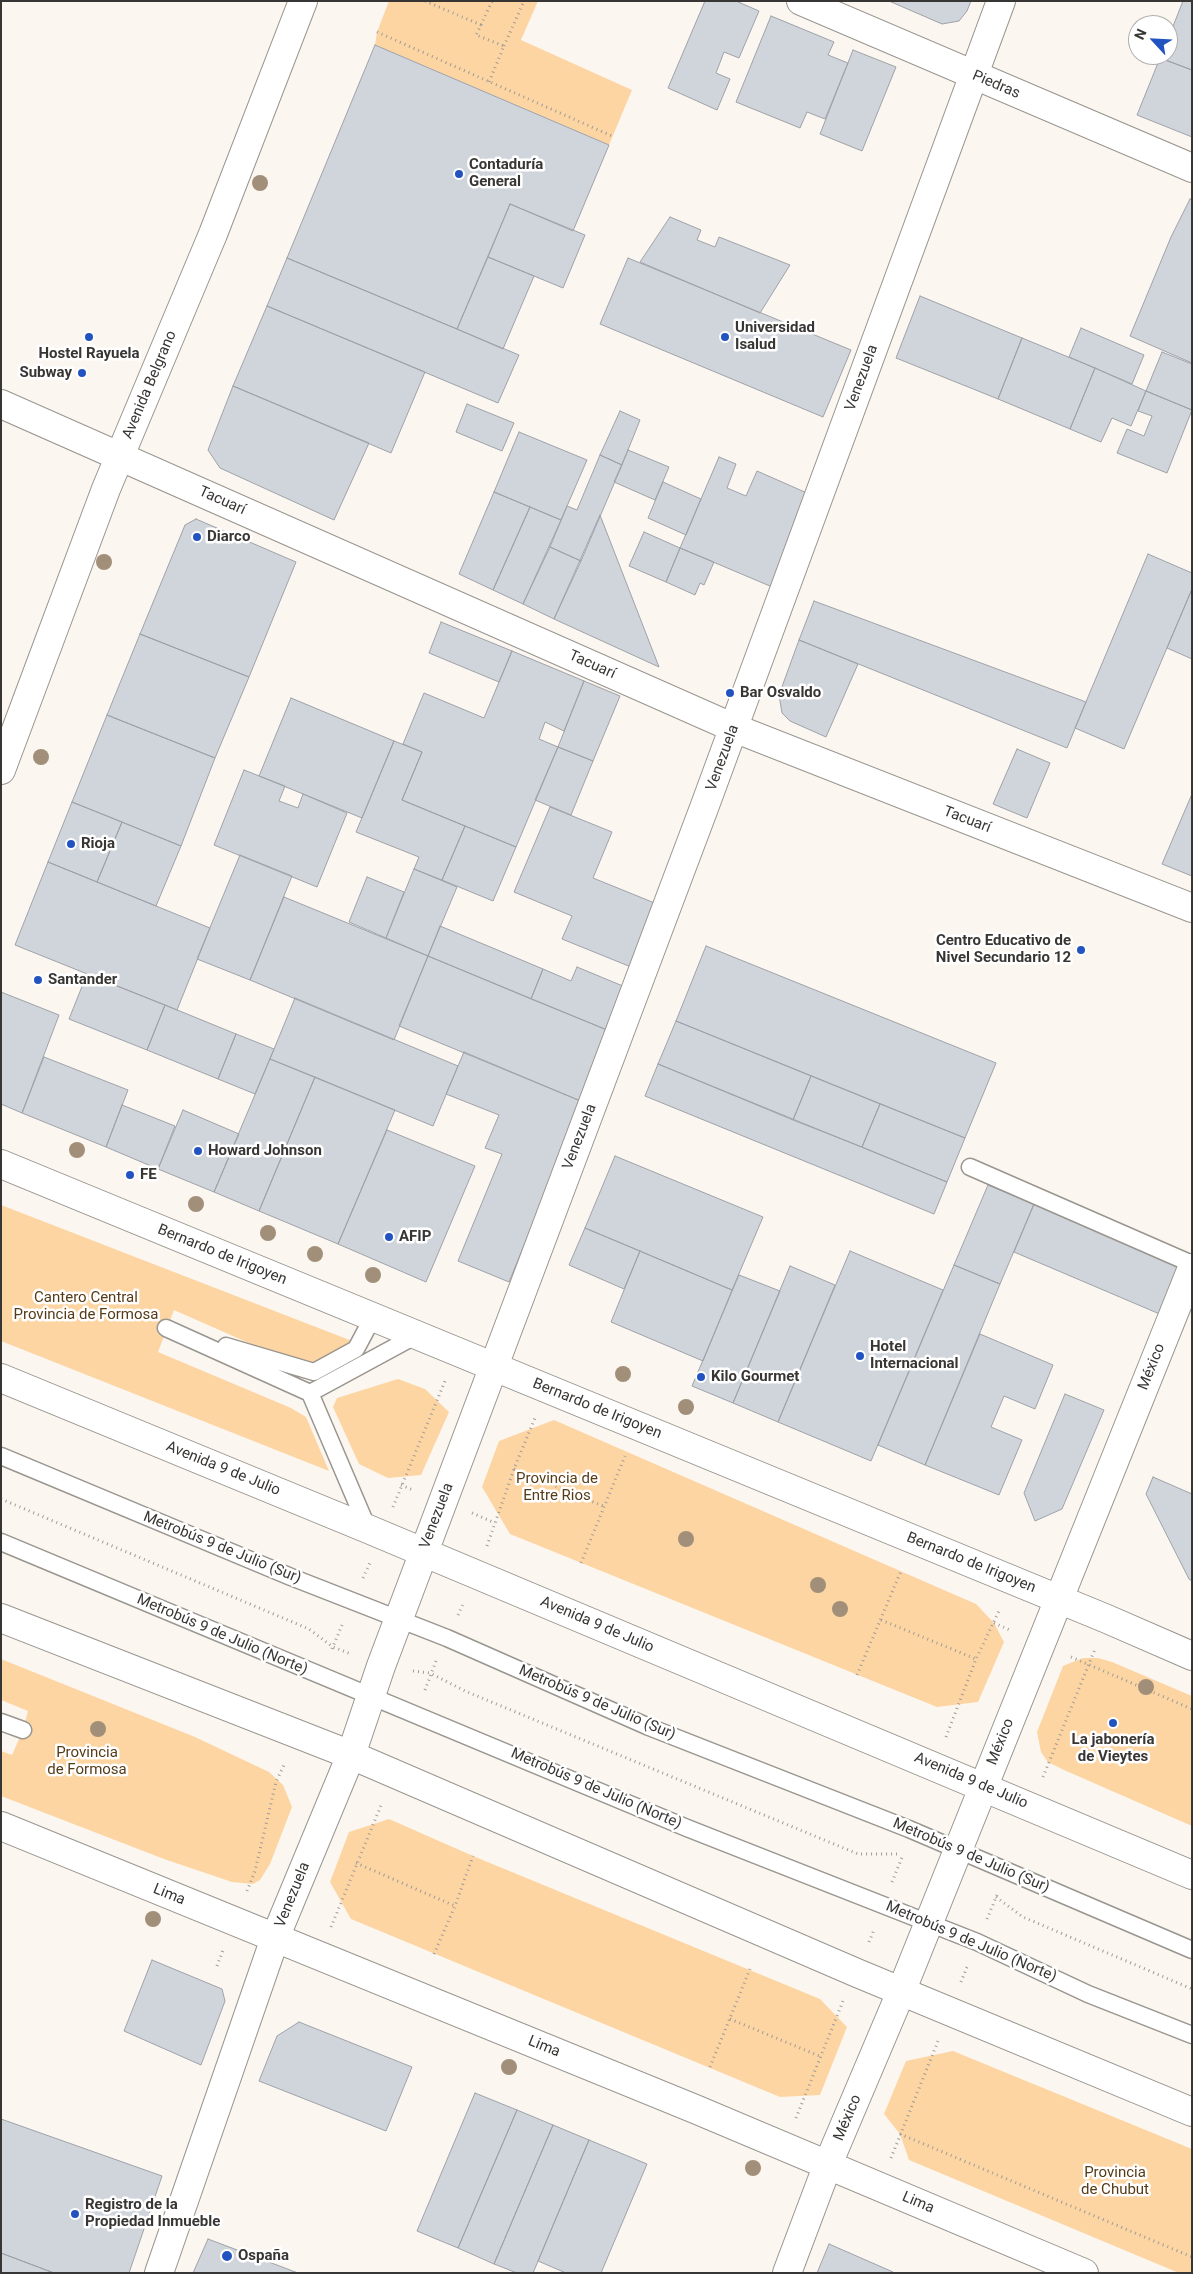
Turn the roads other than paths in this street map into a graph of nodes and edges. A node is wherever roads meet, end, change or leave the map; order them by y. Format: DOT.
graph roads {
  1 [pos="303,1"];
  2 [pos="801,1"];
  3 [pos="1001,1"];
  4 [pos="973,75"];
  5 [pos="1192,168"];
  6 [pos="1,404"];
  7 [pos="120,456"];
  8 [pos="734,728"];
  9 [pos="1,770"];
  10 [pos="1192,908"];
  11 [pos="1,1164"];
  12 [pos="970,1166"];
  13 [pos="1192,1264"];
  14 [pos="1192,1268"];
  15 [pos="373,1317"];
  16 [pos="418,1335"];
  17 [pos="494,1367"];
  18 [pos="1,1378"];
  19 [pos="310,1393"];
  20 [pos="1,1456"];
  21 [pos="368,1529"];
  22 [pos="1,1542"];
  23 [pos="424,1552"];
  24 [pos="1058,1599"];
  25 [pos="1,1618"];
  26 [pos="398,1620"];
  27 [pos="1192,1656"];
  28 [pos="371,1696"];
  29 [pos="1,1722"];
  30 [pos="1,1728"];
  31 [pos="351,1755"];
  32 [pos="983,1787"];
  33 [pos="1,1826"];
  34 [pos="954,1862"];
  35 [pos="1192,1875"];
  36 [pos="929,1922"];
  37 [pos="275,1938"];
  38 [pos="1192,1950"];
  39 [pos="901,1992"];
  40 [pos="1192,2035"];
  41 [pos="1192,2112"];
  42 [pos="828,2164"];
  43 [pos="159,2273"];
  44 [pos="787,2273"];
  45 [pos="1084,2273"];
  1 -- 7 [label="main road, Avenida Belgrano"];
  2 -- 4 [label="main road, Piedras"];
  3 -- 4 [label="main road, Venezuela"];
  4 -- 5 [label="main road, Piedras"];
  4 -- 8 [label="main road, Venezuela"];
  6 -- 7 [label="main road, Tacuarí"];
  7 -- 8 [label="main road, Tacuarí"];
  7 -- 9 [label="main road, Avenida Belgrano"];
  8 -- 10 [label="main road, Tacuarí"];
  8 -- 17 [label="main road, Venezuela"];
  11 -- 15 [label="main road, Bernardo de Irigoyen"];
  12 -- 13 [label="lane"];
  14 -- 24 [label="main road, México"];
  15 -- 16 [label="main road, Bernardo de Irigoyen"];
  15 -- 19 [label="lane"];
  16 -- 17 [label="main road, Bernardo de Irigoyen"];
  16 -- 19 [label="lane"];
  17 -- 23 [label="main road, Venezuela"];
  17 -- 24 [label="main road, Bernardo de Irigoyen"];
  18 -- 21 [label="main road, Avenida 9 de Julio"];
  19 -- 21 [label="lane"];
  20 -- 26 [label="lane, Metrobús 9 de Julio (Sur)"];
  21 -- 23 [label="main road, Avenida 9 de Julio"];
  22 -- 28 [label="lane, Metrobús 9 de Julio (Norte)"];
  23 -- 26 [label="main road, Venezuela"];
  23 -- 32 [label="main road, Avenida 9 de Julio"];
  24 -- 27 [label="main road, Bernardo de Irigoyen"];
  24 -- 32 [label="main road, México"];
  25 -- 31 [label="main road"];
  26 -- 28 [label="main road, Venezuela"];
  26 -- 34 [label="lane, Metrobús 9 de Julio (Sur)"];
  28 -- 31 [label="main road, Venezuela"];
  28 -- 36 [label="lane, Metrobús 9 de Julio (Norte)"];
  29 -- 30 [label="lane"];
  31 -- 37 [label="main road, Venezuela"];
  31 -- 39 [label="main road"];
  32 -- 34 [label="main road, México"];
  32 -- 35 [label="main road, Avenida 9 de Julio"];
  33 -- 37 [label="main road, Lima"];
  34 -- 36 [label="main road, México"];
  34 -- 38 [label="lane, Metrobús 9 de Julio (Sur)"];
  36 -- 39 [label="main road, México"];
  36 -- 40 [label="lane, Metrobús 9 de Julio (Norte)"];
  37 -- 42 [label="main road, Lima"];
  37 -- 43 [label="main road, Venezuela"];
  39 -- 41 [label="main road"];
  39 -- 42 [label="main road, México"];
  42 -- 44 [label="main road, México"];
  42 -- 45 [label="main road, Lima"];
}
